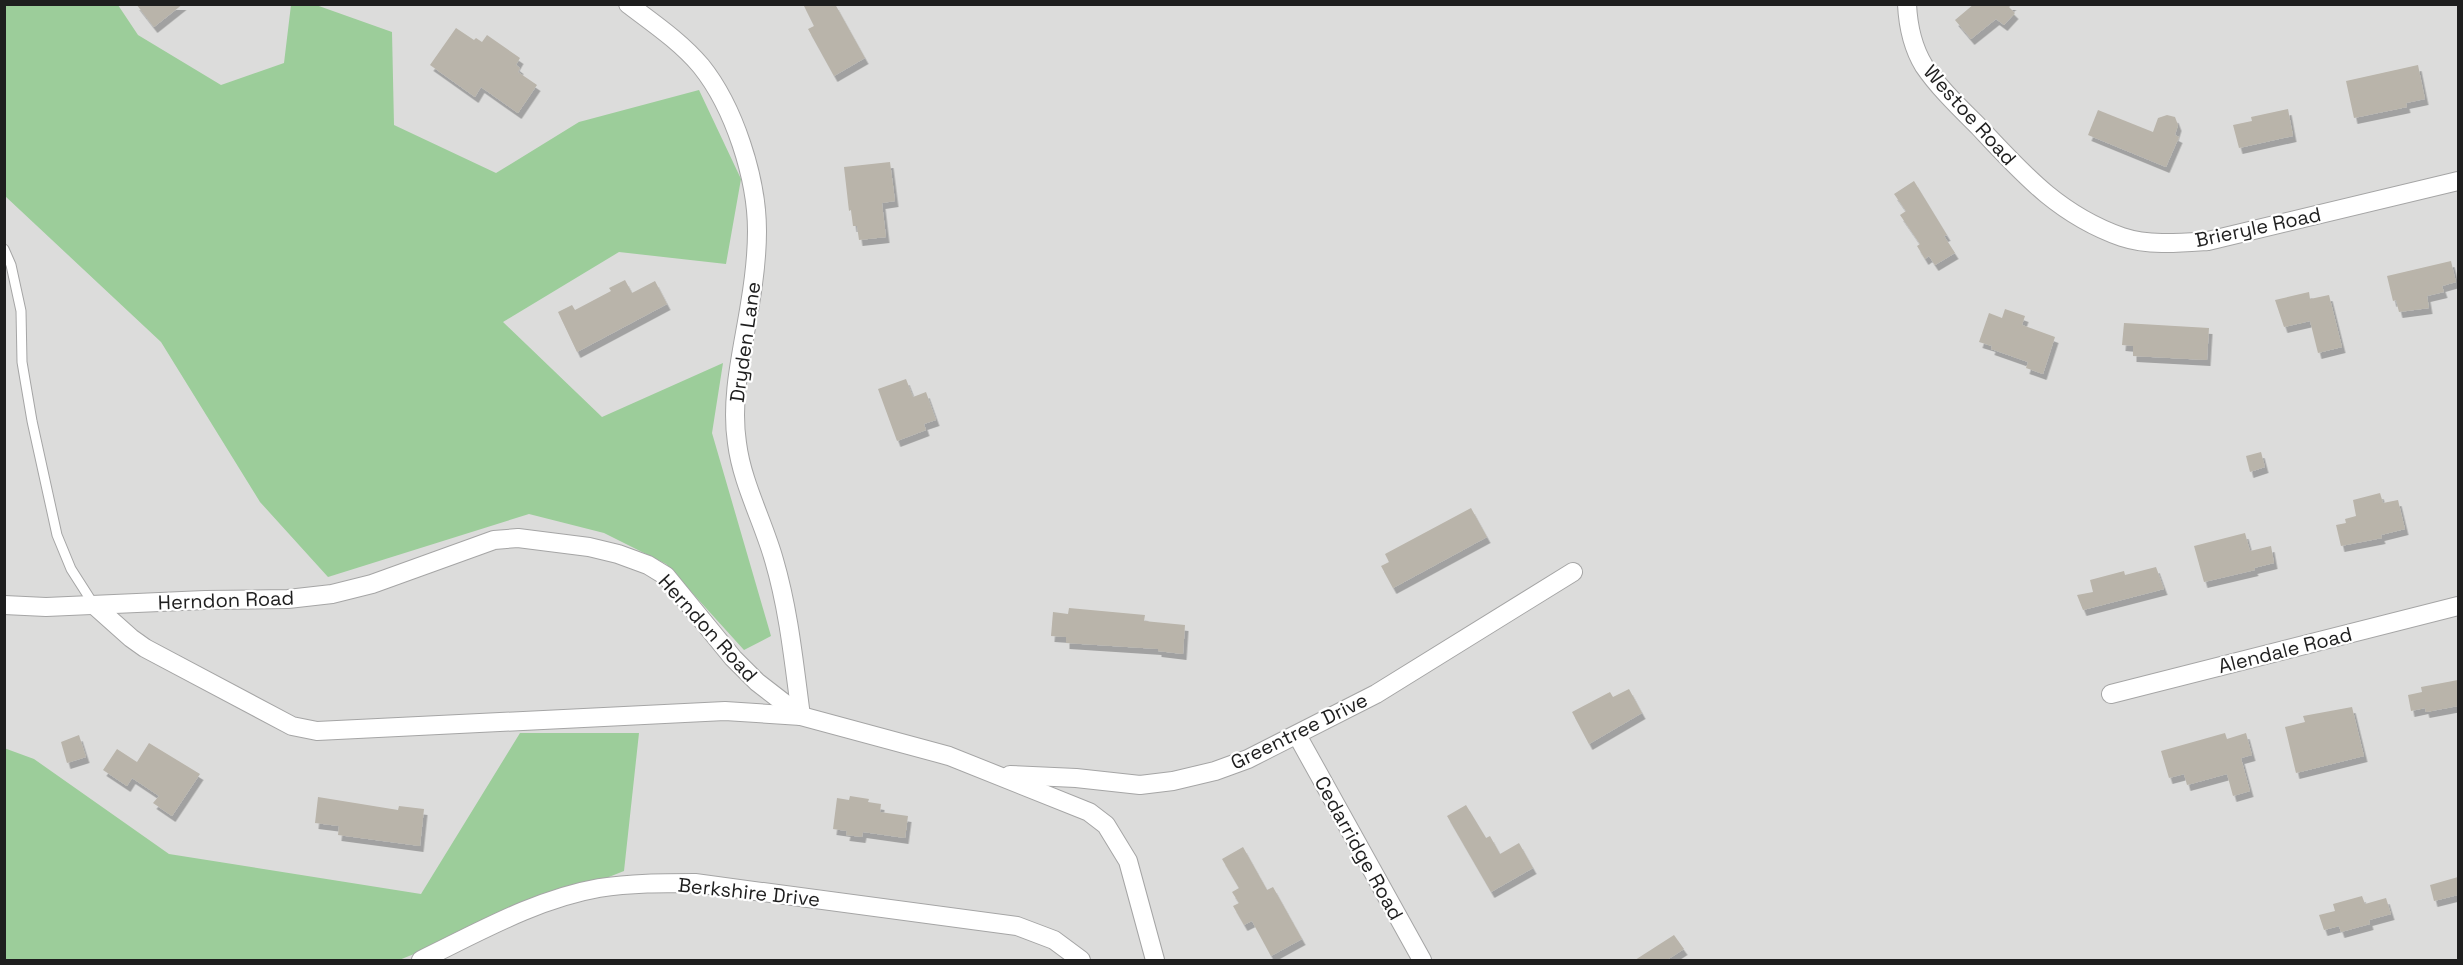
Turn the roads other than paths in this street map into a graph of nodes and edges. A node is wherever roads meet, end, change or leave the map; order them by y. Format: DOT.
graph roads {
  1 [pos="628,4"];
  2 [pos="1907,4"];
  3 [pos="2458,181"];
  4 [pos="2034,185"];
  5 [pos="4,249"];
  6 [pos="1573,572"];
  7 [pos="4,605"];
  8 [pos="94,605"];
  9 [pos="2458,606"];
  10 [pos="2111,694"];
  11 [pos="801,716"];
  12 [pos="1297,735"];
  13 [pos="993,774"];
  14 [pos="421,960"];
  15 [pos="1081,960"];
  16 [pos="1155,960"];
  17 [pos="1422,960"];
  1 -- 11 [label="street, Dryden Lane"];
  2 -- 4 [label="street, Westoe Road"];
  3 -- 4 [label="street, Brieryle Road"];
  5 -- 8 [label="lane"];
  6 -- 12 [label="street, Greentree Drive"];
  7 -- 8 [label="street, Herndon Road"];
  8 -- 11 [label="street"];
  8 -- 11 [label="street, Herndon Road"];
  9 -- 10 [label="street, Alendale Road"];
  11 -- 13 [label="street, Herndon Road"];
  12 -- 13 [label="street, Greentree Drive"];
  12 -- 17 [label="street, Cedarridge Road"];
  13 -- 16 [label="street, Herndon Road"];
  14 -- 15 [label="street, Berkshire Drive"];
}
